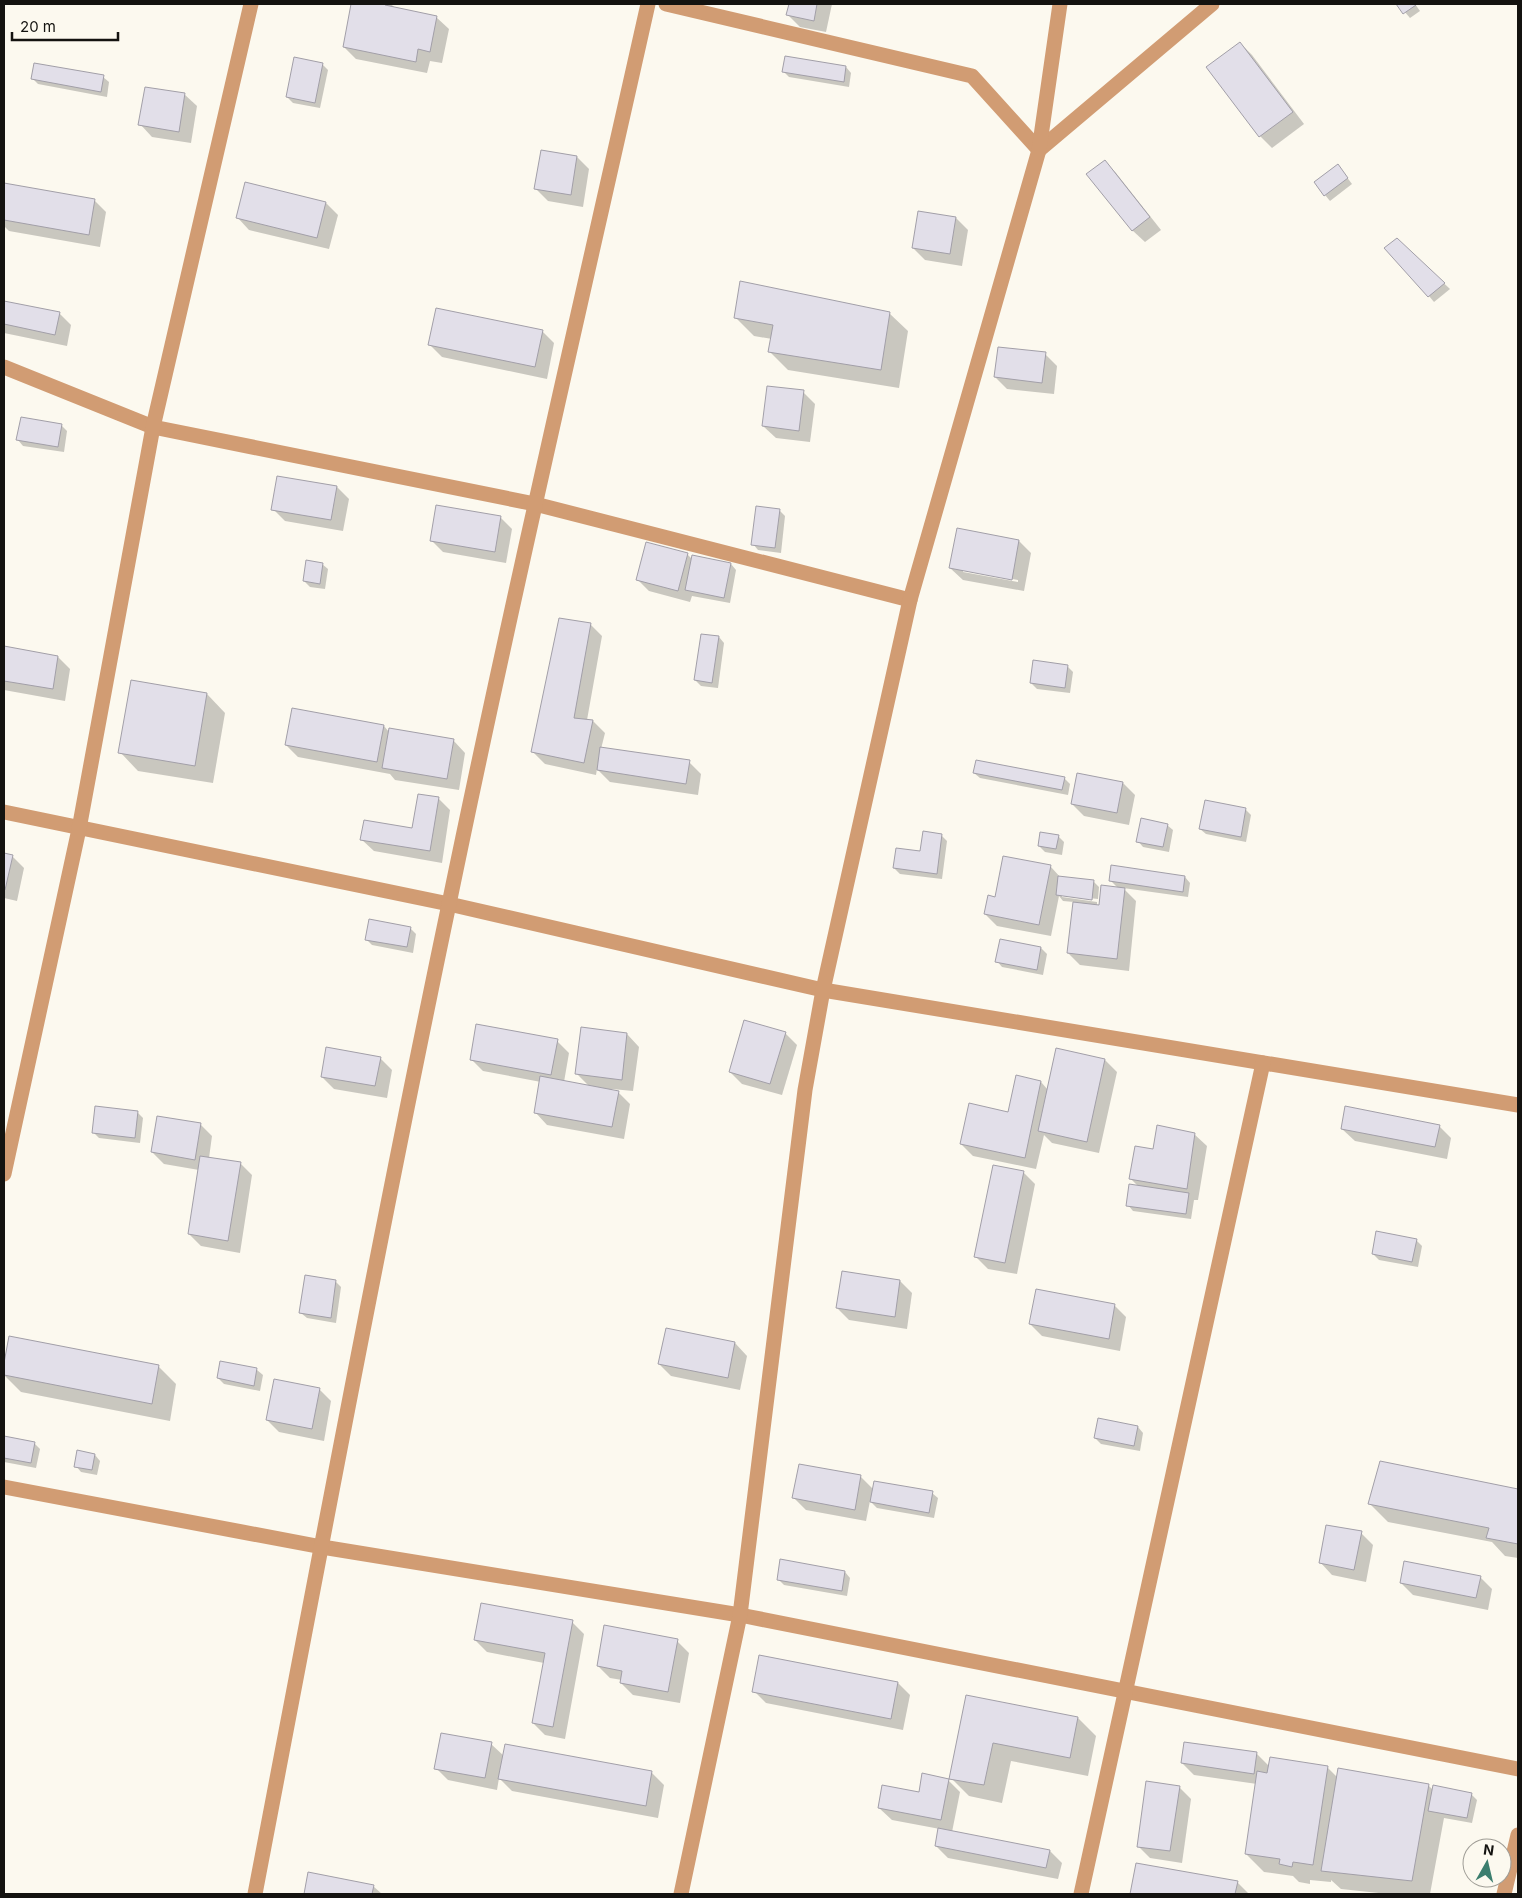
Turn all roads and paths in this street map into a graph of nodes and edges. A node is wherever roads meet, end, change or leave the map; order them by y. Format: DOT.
graph roads {
  1 [pos="251,4"];
  2 [pos="648,4"];
  3 [pos="666,4"];
  4 [pos="1060,4"];
  5 [pos="1212,4"];
  6 [pos="1039,150"];
  7 [pos="4,367"];
  8 [pos="153,427"];
  9 [pos="535,504"];
  10 [pos="910,600"];
  11 [pos="4,812"];
  12 [pos="79,829"];
  13 [pos="448,904"];
  14 [pos="822,990"];
  15 [pos="1263,1063"];
  16 [pos="1518,1105"];
  17 [pos="4,1174"];
  18 [pos="4,1487"];
  19 [pos="322,1547"];
  20 [pos="740,1616"];
  21 [pos="1125,1692"];
  22 [pos="1518,1769"];
  23 [pos="1518,1835"];
  24 [pos="255,1894"];
  25 [pos="681,1894"];
  26 [pos="1081,1894"];
  27 [pos="1504,1894"];
  1 -- 8 [label="street"];
  2 -- 9 [label="street"];
  3 -- 6 [label="street"];
  4 -- 6 [label="street"];
  5 -- 6 [label="street"];
  6 -- 10 [label="street"];
  7 -- 8 [label="street"];
  8 -- 9 [label="street"];
  8 -- 12 [label="street"];
  9 -- 10 [label="street"];
  9 -- 13 [label="street"];
  10 -- 14 [label="street"];
  11 -- 12 [label="street"];
  12 -- 13 [label="street"];
  12 -- 17 [label="street"];
  13 -- 14 [label="street"];
  13 -- 19 [label="street"];
  14 -- 15 [label="street"];
  14 -- 20 [label="street"];
  15 -- 16 [label="street"];
  15 -- 21 [label="street"];
  18 -- 19 [label="street"];
  19 -- 20 [label="street"];
  19 -- 24 [label="street"];
  20 -- 21 [label="street"];
  20 -- 25 [label="street"];
  21 -- 22 [label="street"];
  21 -- 26 [label="street"];
  23 -- 27 [label="street"];
}
